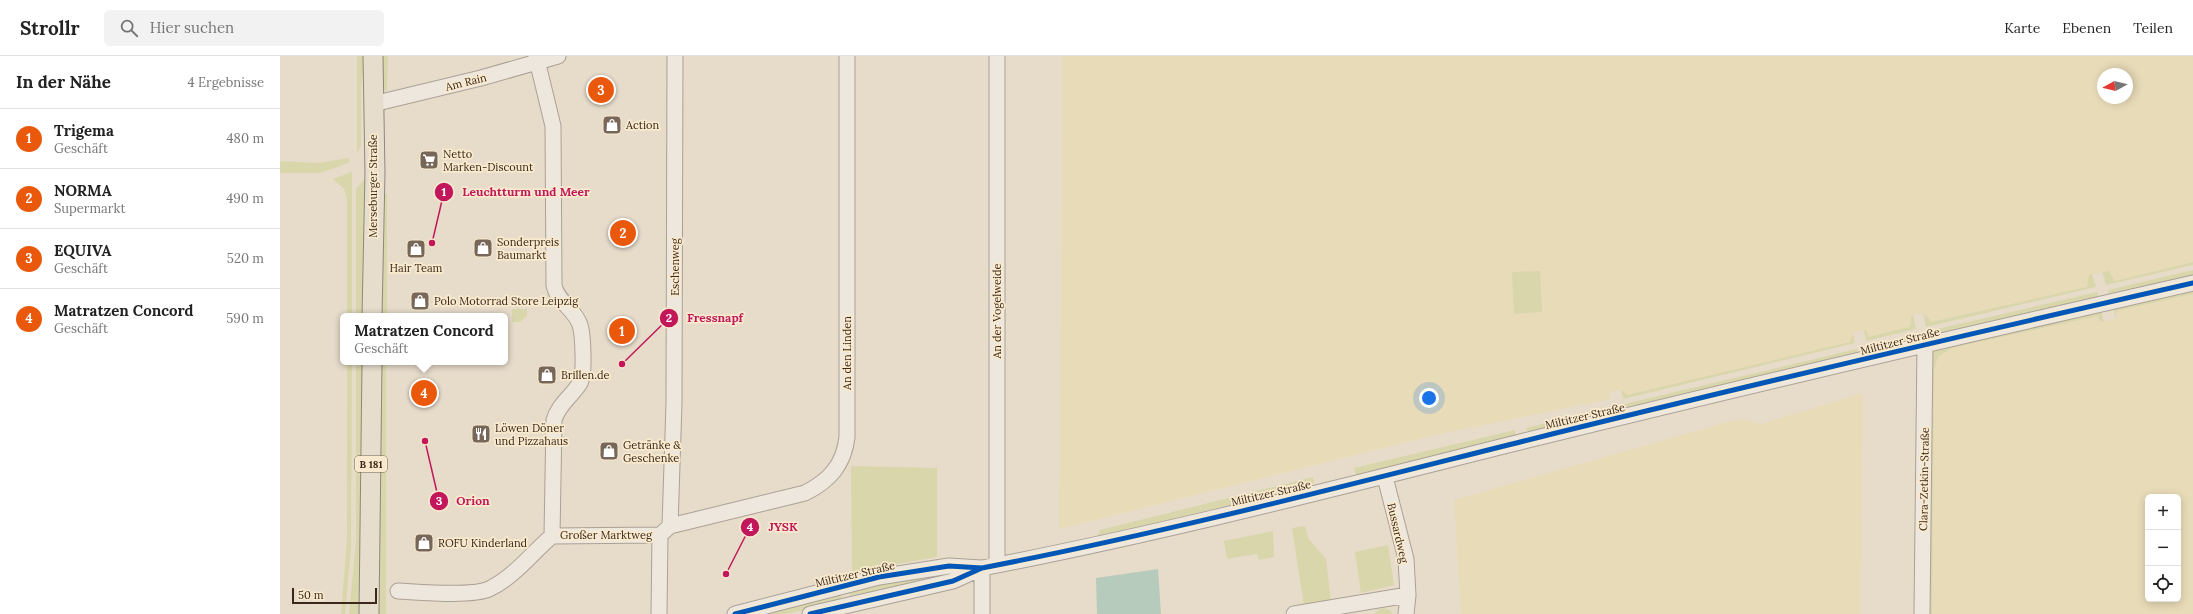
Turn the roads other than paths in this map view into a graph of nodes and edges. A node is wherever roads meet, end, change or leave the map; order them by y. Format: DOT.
graph roads {
  1 [pos="373,56"];
  2 [pos="558,56"];
  3 [pos="675,56"];
  4 [pos="847,56"];
  5 [pos="997,56"];
  6 [pos="536,60"];
  7 [pos="373,104"];
  8 [pos="2193,283"];
  9 [pos="372,313"];
  10 [pos="1925,345"];
  11 [pos="372,365"];
  12 [pos="1385,477"];
  13 [pos="665,530"];
  14 [pos="552,536"];
  15 [pos="997,565"];
  16 [pos="982,568"];
  17 [pos="398,591"];
  18 [pos="1408,595"];
  19 [pos="369,614"];
  20 [pos="659,614"];
  21 [pos="734,614"];
  22 [pos="810,614"];
  23 [pos="982,614"];
  24 [pos="1294,614"];
  25 [pos="1406,614"];
  26 [pos="1922,614"];
  1 -- 7 [label="main road, Merseburger Straße"];
  2 -- 6 [label="street, Am Rain"];
  3 -- 13 [label="street, Eschenweg"];
  4 -- 13 [label="street, An den Linden"];
  5 -- 15 [label="street, An der Vogelweide"];
  6 -- 7 [label="street, Am Rain"];
  6 -- 14 [label="street, Großer Marktweg"];
  7 -- 9 [label="main road, Merseburger Straße"];
  8 -- 10 [label="street, Miltitzer Straße"];
  10 -- 12 [label="street, Miltitzer Straße"];
  10 -- 26 [label="street, Clara-Zetkin-Straße"];
  11 -- 19 [label="main road, B 181"];
  12 -- 15 [label="street, Miltitzer Straße"];
  12 -- 18 [label="street, Bussardweg"];
  13 -- 14 [label="street, Großer Marktweg"];
  13 -- 20 [label="street, Eschenweg"];
  14 -- 17 [label="street, Großer Marktweg"];
  15 -- 16 [label="street, Miltitzer Straße"];
  16 -- 21 [label="street, Miltitzer Straße"];
  16 -- 22 [label="street, Miltitzer Straße"];
  16 -- 23 [label="street"];
  18 -- 24 [label="street"];
  18 -- 25 [label="street, Bussardweg"];
}
